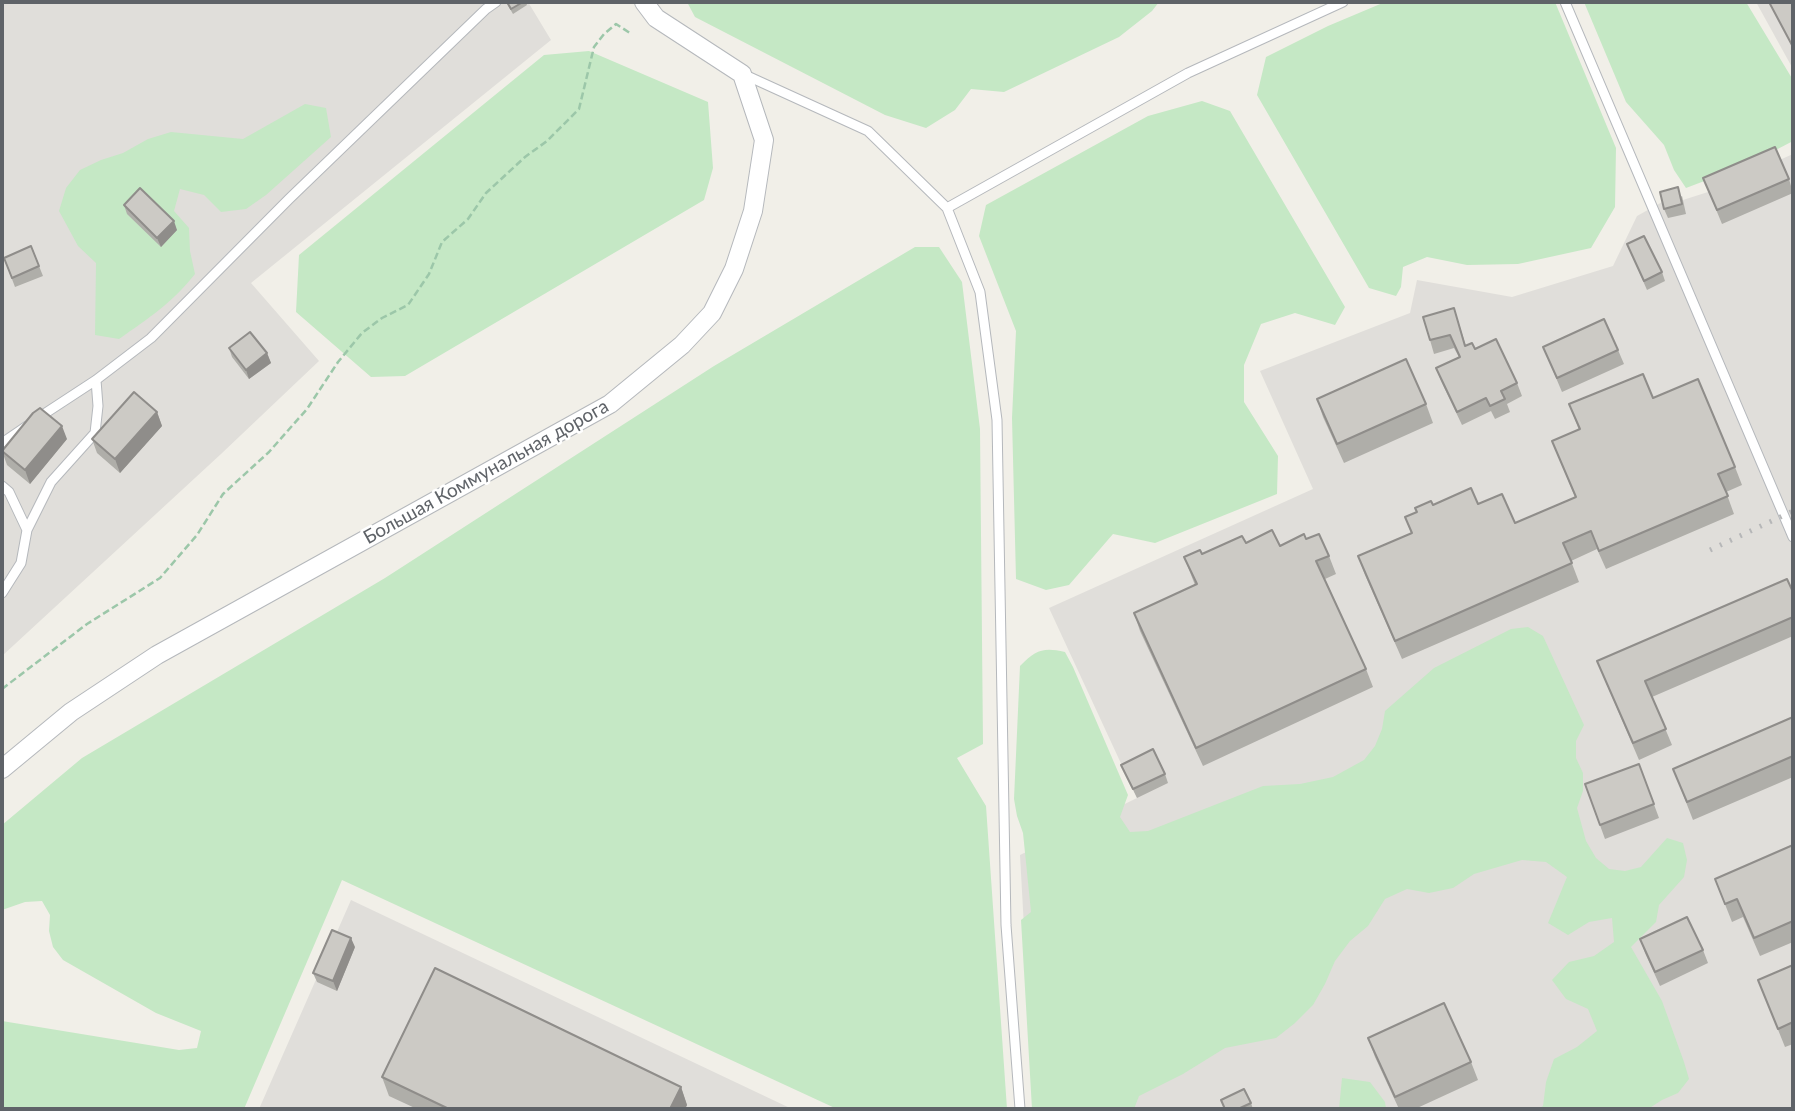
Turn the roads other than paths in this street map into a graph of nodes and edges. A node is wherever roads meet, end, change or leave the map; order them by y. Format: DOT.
graph roads {
  1 [pos="496,2"];
  2 [pos="644,2"];
  3 [pos="1343,2"];
  4 [pos="1564,2"];
  5 [pos="483,5"];
  6 [pos="742,74"];
  7 [pos="947,208"];
  8 [pos="96,380"];
  9 [pos="2,443"];
  10 [pos="2,486"];
  11 [pos="27,530"];
  12 [pos="1793,537"];
  13 [pos="2,593"];
  14 [pos="2,769"];
  15 [pos="1020,1109"];
  1 -- 5 [label="lane"];
  2 -- 6 [label="street"];
  3 -- 7 [label="lane"];
  4 -- 12 [label="lane"];
  5 -- 8 [label="lane"];
  6 -- 7 [label="lane"];
  6 -- 14 [label="street, Большая Коммунальная дорога"];
  7 -- 15 [label="lane"];
  8 -- 9 [label="lane"];
  8 -- 11 [label="lane"];
  10 -- 11 [label="lane"];
  11 -- 13 [label="lane"];
}
